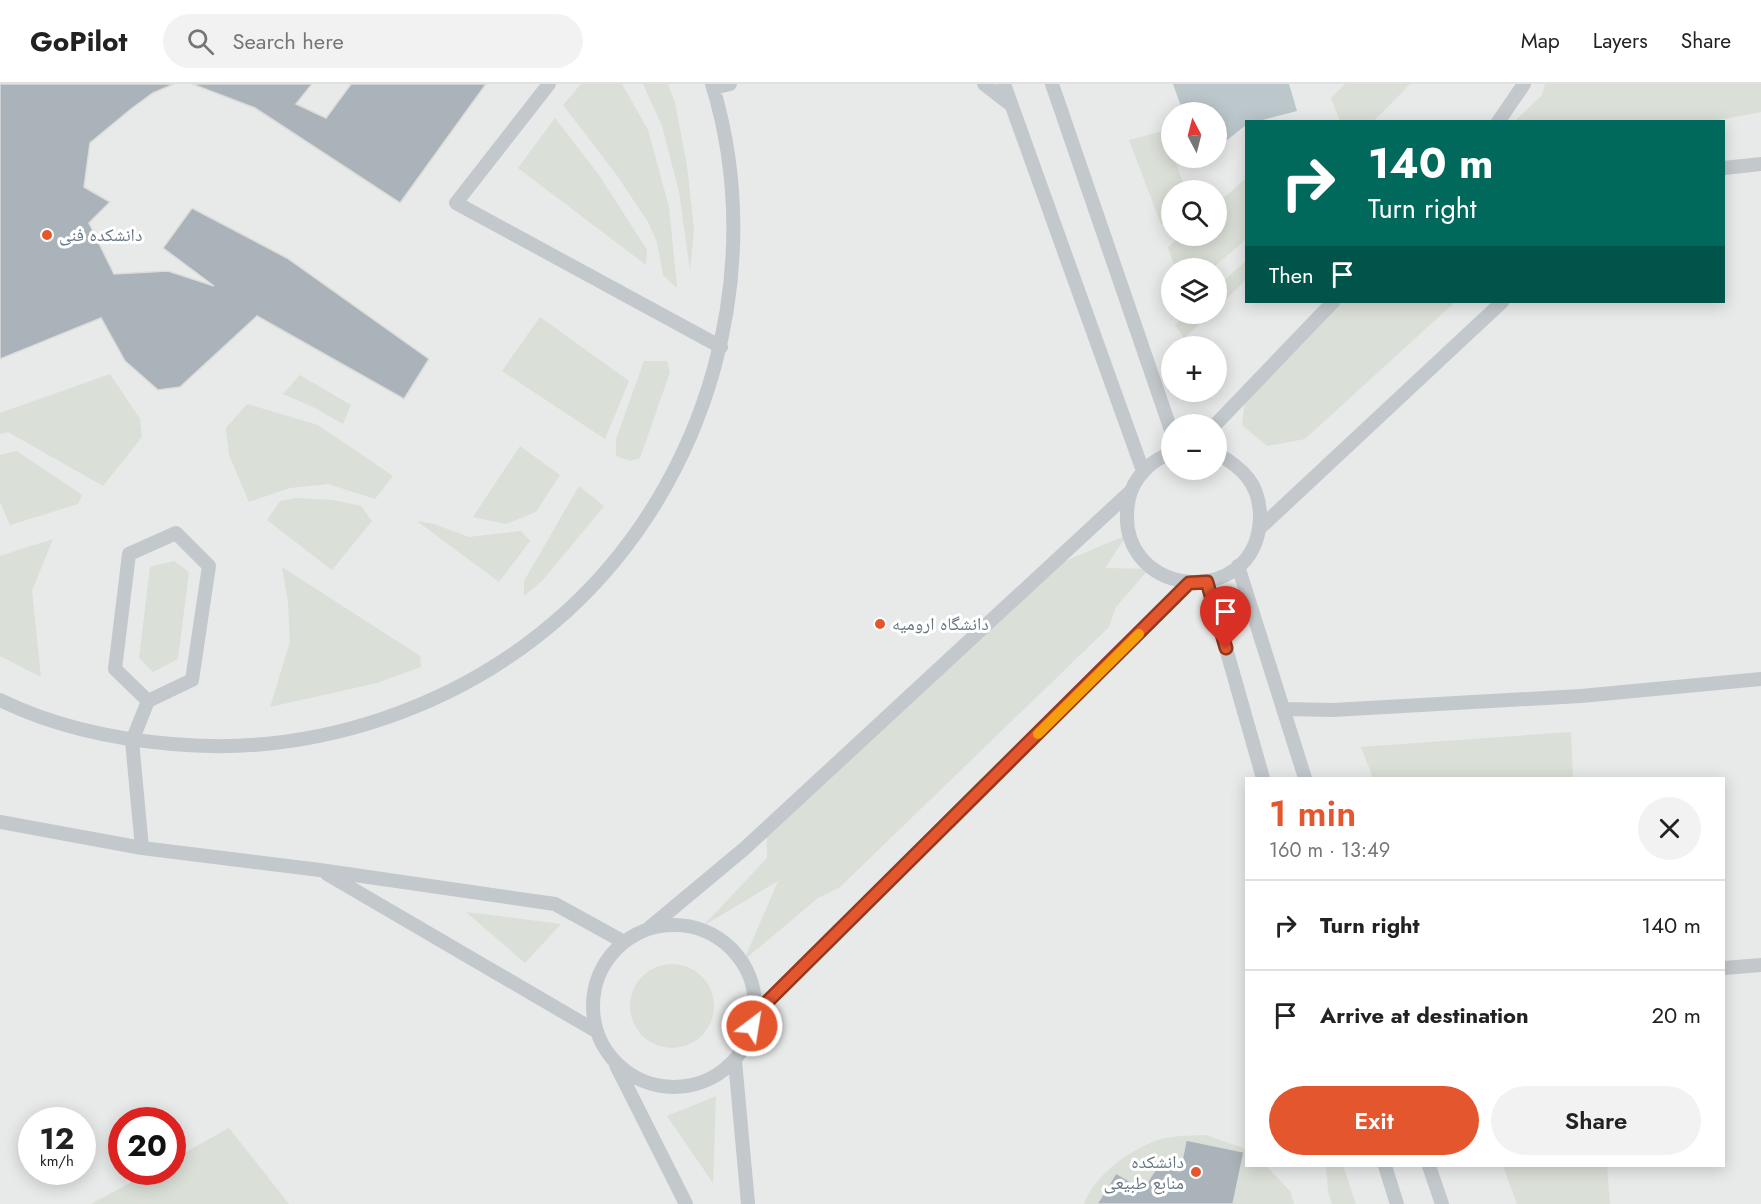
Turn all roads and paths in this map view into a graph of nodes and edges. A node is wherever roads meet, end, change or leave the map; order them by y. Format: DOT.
graph roads {
  1 [pos="549,84"];
  2 [pos="730,84"];
  3 [pos="984,84"];
  4 [pos="1004,84"];
  5 [pos="1052,84"];
  6 [pos="1524,84"];
  7 [pos="713,86"];
  8 [pos="1011,106"];
  9 [pos="1499,120"];
  10 [pos="1761,164"];
  11 [pos="1725,168"];
  12 [pos="1332,303"];
  13 [pos="1501,303"];
  14 [pos="721,347"];
  15 [pos="1165,414"];
  16 [pos="1226,414"];
  17 [pos="1161,458"];
  18 [pos="1227,459"];
  19 [pos="1143,471"];
  20 [pos="1130,492"];
  21 [pos="1260,528"];
  22 [pos="1238,566"];
  23 [pos="1207,582"];
  24 [pos="1189,583"];
  25 [pos="1761,679"];
  26 [pos="0,700"];
  27 [pos="148,701"];
  28 [pos="1284,709"];
  29 [pos="132,741"];
  30 [pos="1263,777"];
  31 [pos="1305,777"];
  32 [pos="0,822"];
  33 [pos="142,848"];
  34 [pos="320,870"];
  35 [pos="648,930"];
  36 [pos="624,942"];
  37 [pos="1761,965"];
  38 [pos="1725,968"];
  39 [pos="756,1013"];
  40 [pos="596,1031"];
  41 [pos="735,1061"];
  42 [pos="615,1063"];
  43 [pos="1385,1167"];
  44 [pos="1429,1167"];
  45 [pos="686,1204"];
  46 [pos="748,1204"];
  47 [pos="1397,1204"];
  48 [pos="1442,1204"];
  1 -- 14 [label="lane"];
  2 -- 7 [label="lane"];
  3 -- 8 [label="lane"];
  4 -- 8 [label="lane"];
  5 -- 15 [label="lane"];
  6 -- 9 [label="lane"];
  7 -- 14 [label="lane"];
  8 -- 19 [label="lane"];
  10 -- 11 [label="lane"];
  12 -- 16 [label="lane"];
  13 -- 21 [label="lane"];
  14 -- 29 [label="lane"];
  17 -- 19 [label="lane"];
  18 -- 21 [label="lane"];
  19 -- 20 [label="lane"];
  20 -- 24 [label="lane"];
  20 -- 35 [label="lane"];
  21 -- 22 [label="lane"];
  22 -- 23 [label="lane"];
  22 -- 28 [label="lane"];
  23 -- 24 [label="lane"];
  23 -- 30 [label="lane"];
  24 -- 39 [label="lane"];
  25 -- 28 [label="lane"];
  26 -- 29 [label="lane"];
  27 -- 27 [label="lane"];
  27 -- 29 [label="lane"];
  28 -- 31 [label="lane"];
  29 -- 33 [label="lane"];
  32 -- 33 [label="lane"];
  33 -- 34 [label="lane"];
  34 -- 36 [label="lane"];
  34 -- 40 [label="lane"];
  35 -- 36 [label="lane"];
  35 -- 39 [label="lane"];
  36 -- 40 [label="lane"];
  37 -- 38 [label="lane"];
  39 -- 41 [label="lane"];
  40 -- 42 [label="lane"];
  41 -- 42 [label="lane"];
  41 -- 46 [label="lane"];
  42 -- 45 [label="lane"];
  43 -- 47 [label="lane"];
  44 -- 48 [label="lane"];
}
